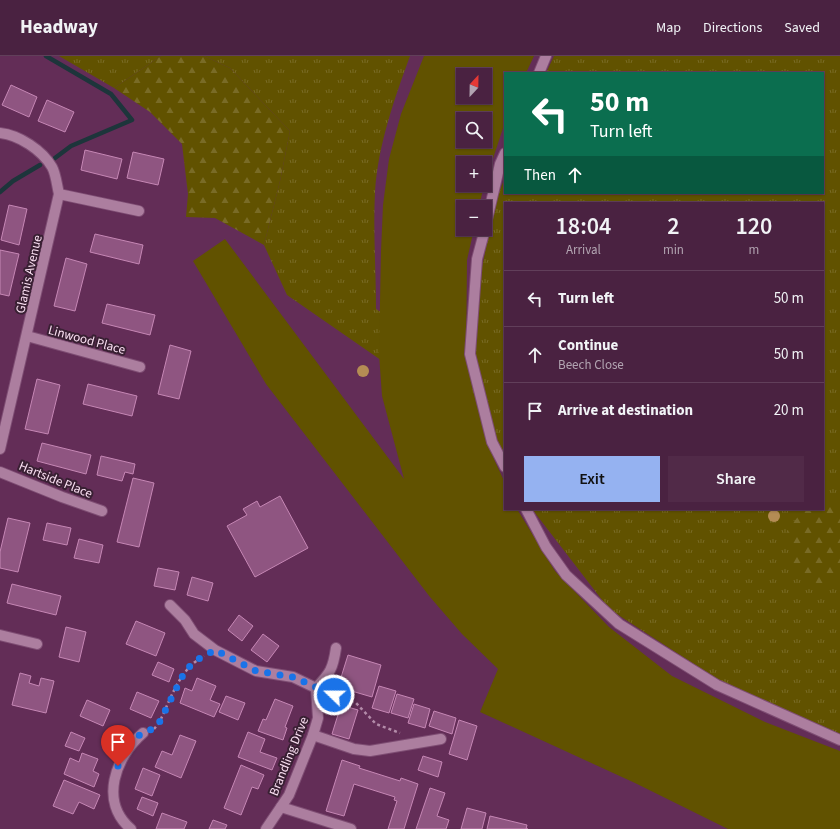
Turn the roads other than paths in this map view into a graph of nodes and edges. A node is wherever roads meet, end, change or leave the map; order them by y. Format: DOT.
graph roads {
  1 [pos="546,56"];
  2 [pos="539,72"];
  3 [pos="0,133"];
  4 [pos="504,155"];
  5 [pos="59,194"];
  6 [pos="492,200"];
  7 [pos="139,211"];
  8 [pos="483,236"];
  9 [pos="27,336"];
  10 [pos="140,367"];
  11 [pos="0,449"];
  12 [pos="504,465"];
  13 [pos="0,472"];
  14 [pos="527,510"];
  15 [pos="102,511"];
  16 [pos="170,605"];
  17 [pos="0,635"];
  18 [pos="37,644"];
  19 [pos="336,648"];
  20 [pos="316,688"];
  21 [pos="142,733"];
  22 [pos="313,735"];
  23 [pos="441,739"];
  24 [pos="840,740"];
  25 [pos="281,807"];
  26 [pos="131,829"];
  27 [pos="266,829"];
  28 [pos="351,829"];
  1 -- 2 [label="street"];
  3 -- 5 [label="street, Glamis Avenue"];
  4 -- 6 [label="street"];
  5 -- 7 [label="street"];
  5 -- 9 [label="street, Glamis Avenue"];
  8 -- 12 [label="street"];
  9 -- 10 [label="street, Linwood Place"];
  9 -- 11 [label="street, Glamis Avenue"];
  13 -- 15 [label="street, Hartside Place"];
  14 -- 24 [label="street"];
  16 -- 20 [label="street"];
  17 -- 18 [label="street"];
  19 -- 20 [label="street"];
  20 -- 22 [label="street, Brandling Drive"];
  21 -- 26 [label="street"];
  22 -- 23 [label="street"];
  22 -- 25 [label="street, Brandling Drive"];
  25 -- 27 [label="street, Brandling Drive"];
  25 -- 28 [label="street"];
}
